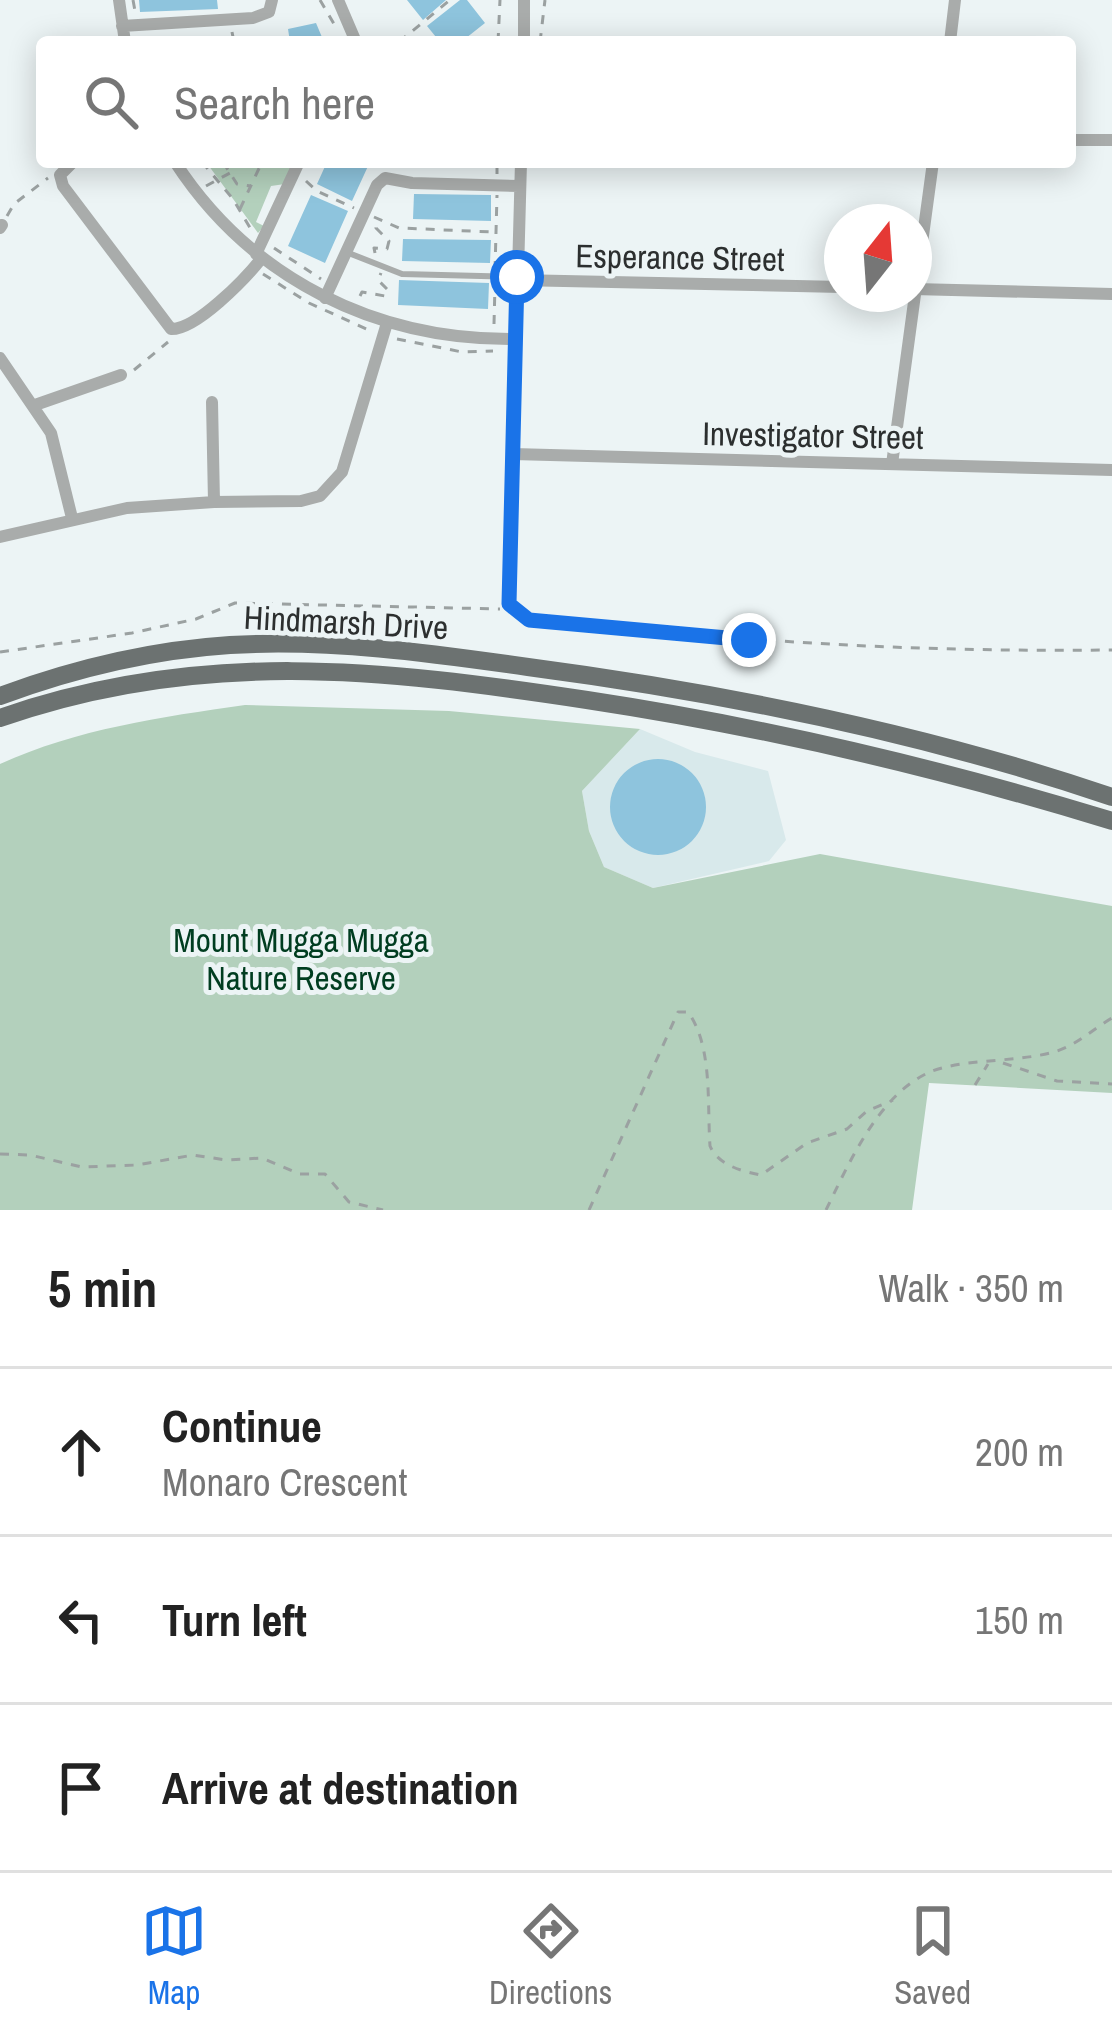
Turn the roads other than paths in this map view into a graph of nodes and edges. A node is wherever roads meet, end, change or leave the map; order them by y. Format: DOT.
graph roads {
  1 [pos="119,0"];
  2 [pos="272,0"];
  3 [pos="338,0"];
  4 [pos="524,0"];
  5 [pos="955,0"];
  6 [pos="122,26"];
  7 [pos="124,36"];
  8 [pos="353,36"];
  9 [pos="524,36"];
  10 [pos="951,36"];
  11 [pos="1076,140"];
  12 [pos="1112,140"];
  13 [pos="67,168"];
  14 [pos="179,168"];
  15 [pos="296,168"];
  16 [pos="520,168"];
  17 [pos="932,168"];
  18 [pos="519,186"];
  19 [pos="927,204"];
  20 [pos="346,252"];
  21 [pos="259,256"];
  22 [pos="517,279"];
  23 [pos="824,287"];
  24 [pos="932,289"];
  25 [pos="1112,294"];
  26 [pos="325,298"];
  27 [pos="912,312"];
  28 [pos="387,323"];
  29 [pos="515,339"];
  30 [pos="0,358"];
  31 [pos="121,375"];
  32 [pos="212,402"];
  33 [pos="35,405"];
  34 [pos="513,454"];
  35 [pos="892,464"];
  36 [pos="1112,470"];
  37 [pos="214,502"];
  38 [pos="72,518"];
  39 [pos="0,537"];
  40 [pos="509,604"];
  41 [pos="0,696"];
  42 [pos="0,718"];
  43 [pos="1112,797"];
  44 [pos="1112,821"];
  1 -- 6 [label="street"];
  2 -- 6 [label="street"];
  3 -- 8 [label="street"];
  4 -- 9 [label="street"];
  5 -- 10 [label="street"];
  6 -- 7 [label="street"];
  11 -- 12 [label="street"];
  13 -- 21 [label="street"];
  14 -- 21 [label="street"];
  15 -- 21 [label="street"];
  16 -- 18 [label="street"];
  17 -- 19 [label="street"];
  18 -- 20 [label="street"];
  18 -- 22 [label="street"];
  20 -- 22 [label="lane"];
  20 -- 26 [label="street"];
  21 -- 26 [label="street"];
  22 -- 23 [label="street, Esperance Street"];
  22 -- 29 [label="street"];
  24 -- 25 [label="street"];
  26 -- 28 [label="street"];
  27 -- 35 [label="street"];
  28 -- 29 [label="street"];
  28 -- 37 [label="street"];
  29 -- 34 [label="street"];
  30 -- 33 [label="street"];
  31 -- 33 [label="street"];
  32 -- 37 [label="street"];
  33 -- 38 [label="street"];
  34 -- 35 [label="street, Investigator Street"];
  34 -- 40 [label="street"];
  35 -- 36 [label="street, Investigator Street"];
  37 -- 38 [label="street"];
  38 -- 39 [label="street"];
  41 -- 43 [label="main road, Hindmarsh Drive"];
  42 -- 44 [label="main road, Hindmarsh Drive"];
}
